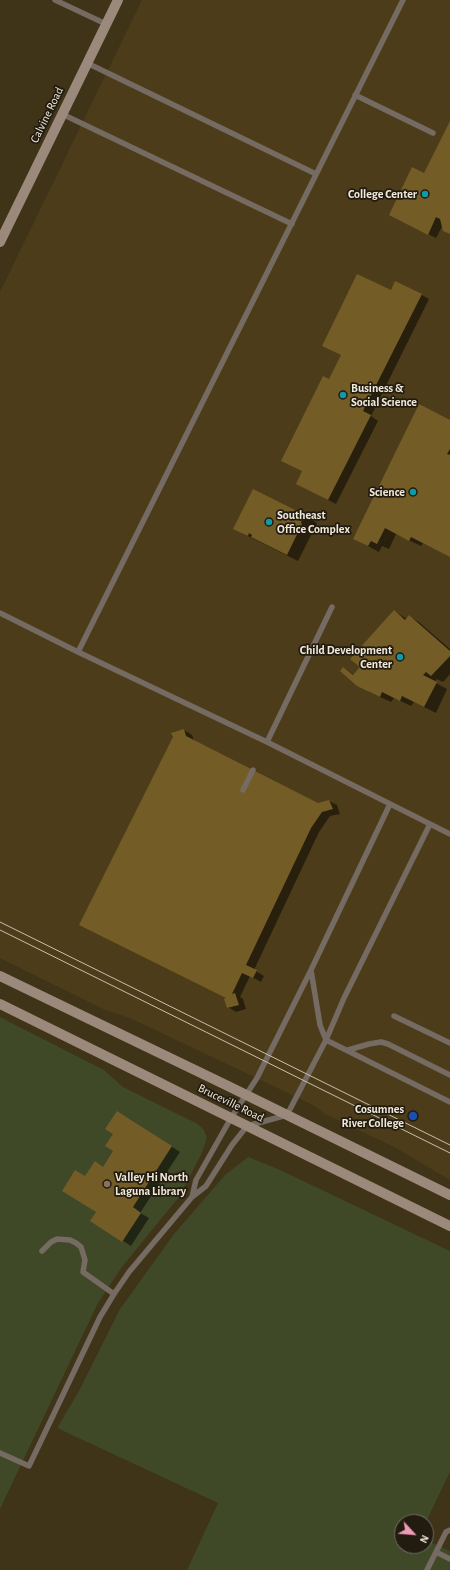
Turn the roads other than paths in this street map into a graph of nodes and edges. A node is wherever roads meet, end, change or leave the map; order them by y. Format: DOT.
graph roads {
  1 [pos="55,0"];
  2 [pos="118,0"];
  3 [pos="403,0"];
  4 [pos="106,24"];
  5 [pos="87,63"];
  6 [pos="356,95"];
  7 [pos="62,114"];
  8 [pos="433,133"];
  9 [pos="316,174"];
  10 [pos="292,224"];
  11 [pos="0,242"];
  12 [pos="332,607"];
  13 [pos="0,613"];
  14 [pos="78,652"];
  15 [pos="267,742"];
  16 [pos="253,770"];
  17 [pos="243,790"];
  18 [pos="390,804"];
  19 [pos="430,824"];
  20 [pos="450,834"];
  21 [pos="311,970"];
  22 [pos="0,976"];
  23 [pos="0,1004"];
  24 [pos="394,1016"];
  25 [pos="326,1040"];
  26 [pos="450,1043"];
  27 [pos="348,1050"];
  28 [pos="450,1075"];
  29 [pos="246,1095"];
  30 [pos="450,1102"];
  31 [pos="287,1115"];
  32 [pos="231,1118"];
  33 [pos="247,1126"];
  34 [pos="450,1195"];
  35 [pos="192,1197"];
  36 [pos="450,1226"];
  37 [pos="42,1251"];
  38 [pos="114,1294"];
  39 [pos="0,1453"];
  40 [pos="450,1530"];
  41 [pos="436,1552"];
  42 [pos="450,1559"];
  43 [pos="427,1570"];
  1 -- 4 [label="lane"];
  2 -- 4 [label="main road, Calvine Road"];
  3 -- 6 [label="lane"];
  4 -- 5 [label="main road, Calvine Road"];
  5 -- 7 [label="main road, Calvine Road"];
  5 -- 9 [label="lane"];
  6 -- 8 [label="lane"];
  6 -- 9 [label="lane"];
  7 -- 10 [label="lane"];
  7 -- 11 [label="main road, Calvine Road"];
  9 -- 10 [label="lane"];
  10 -- 14 [label="lane"];
  12 -- 15 [label="lane"];
  13 -- 14 [label="lane"];
  14 -- 15 [label="lane"];
  15 -- 18 [label="lane"];
  16 -- 17 [label="lane"];
  18 -- 19 [label="lane"];
  18 -- 21 [label="lane"];
  19 -- 20 [label="lane"];
  19 -- 25 [label="lane"];
  21 -- 25 [label="lane"];
  21 -- 29 [label="lane"];
  22 -- 29 [label="main road, Bruceville Road"];
  23 -- 32 [label="main road, Bruceville Road"];
  24 -- 26 [label="lane"];
  25 -- 27 [label="lane"];
  25 -- 31 [label="lane"];
  27 -- 28 [label="lane"];
  27 -- 30 [label="lane"];
  29 -- 31 [label="main road, Bruceville Road"];
  29 -- 32 [label="lane"];
  31 -- 33 [label="lane"];
  31 -- 34 [label="main road, Bruceville Road"];
  32 -- 33 [label="main road, Bruceville Road"];
  32 -- 35 [label="lane"];
  33 -- 35 [label="lane"];
  33 -- 36 [label="main road, Bruceville Road"];
  35 -- 38 [label="lane"];
  37 -- 38 [label="lane"];
  38 -- 39 [label="lane"];
  40 -- 41 [label="lane"];
  41 -- 42 [label="lane"];
  41 -- 43 [label="lane"];
}
